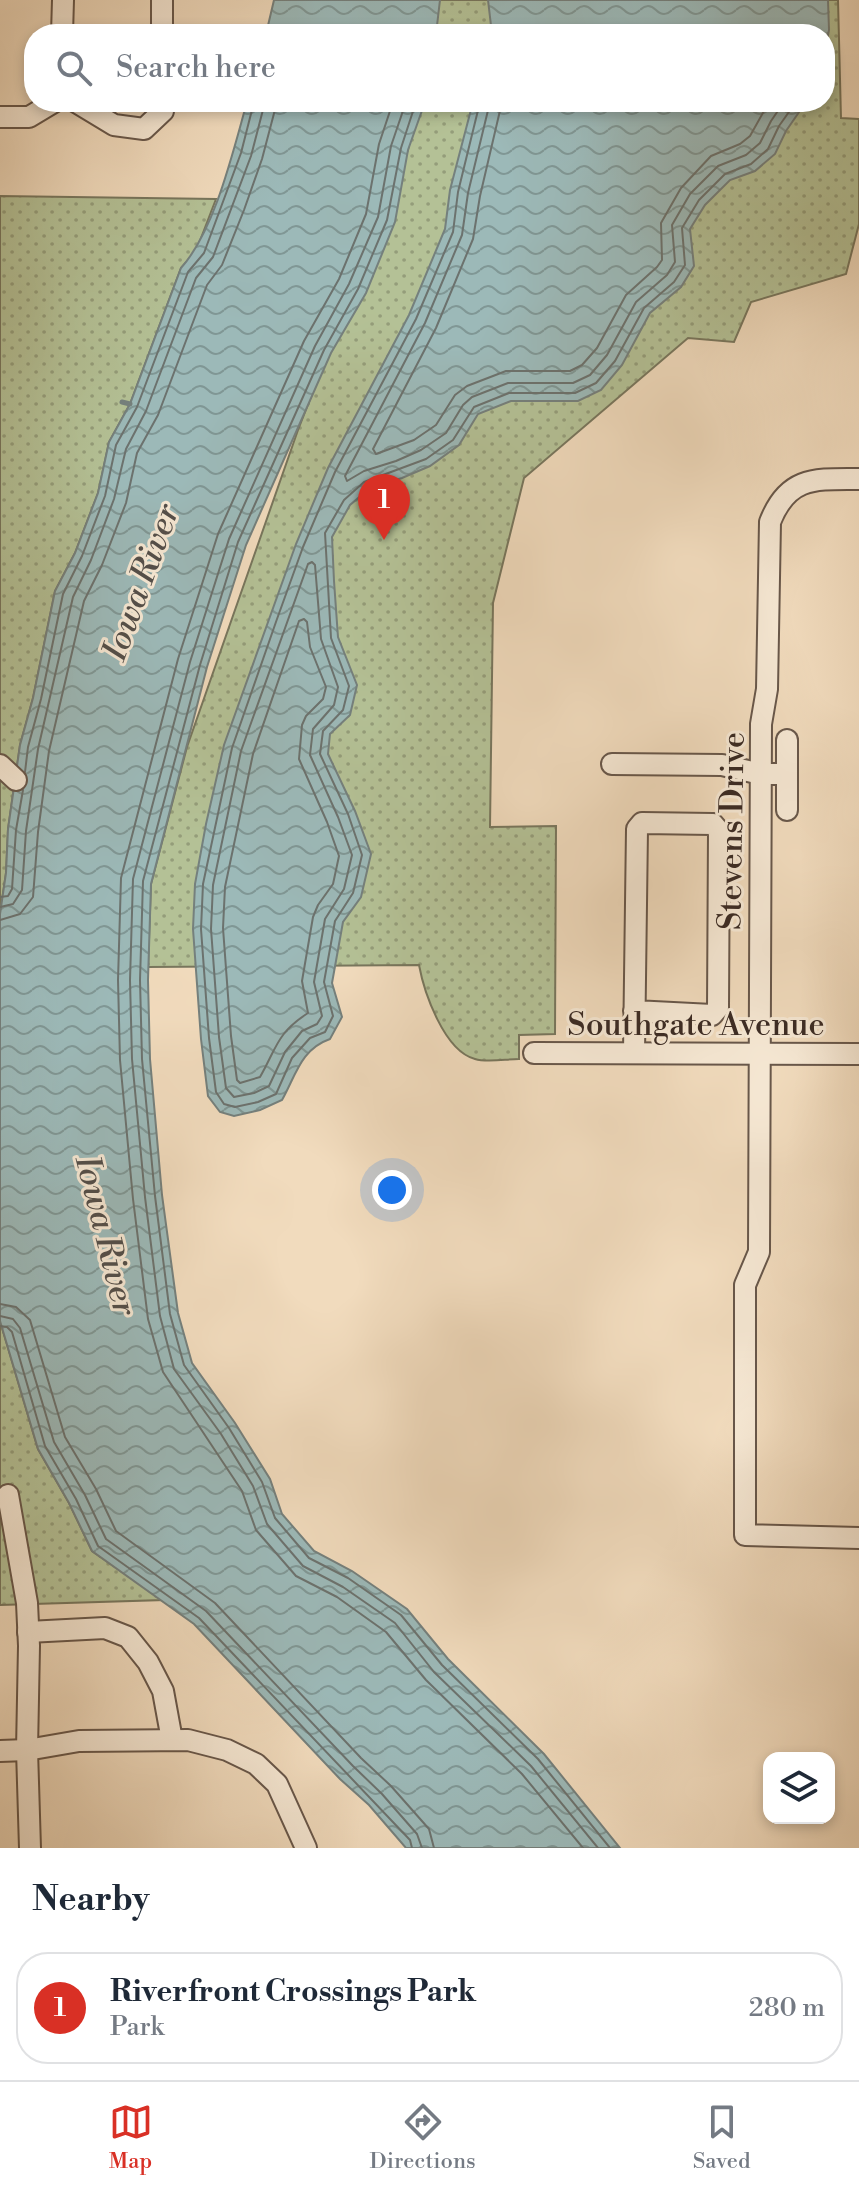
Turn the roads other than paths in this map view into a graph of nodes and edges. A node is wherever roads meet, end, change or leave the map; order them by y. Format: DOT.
graph roads {
  1 [pos="63,0"];
  2 [pos="162,0"];
  3 [pos="62,24"];
  4 [pos="162,24"];
  5 [pos="37,112"];
  6 [pos="93,112"];
  7 [pos="162,112"];
  8 [pos="0,117"];
  9 [pos="859,479"];
  10 [pos="787,740"];
  11 [pos="612,764"];
  12 [pos="0,765"];
  13 [pos="761,774"];
  14 [pos="787,774"];
  15 [pos="16,780"];
  16 [pos="787,810"];
  17 [pos="634,1011"];
  18 [pos="534,1053"];
  19 [pos="634,1053"];
  20 [pos="758,1053"];
  21 [pos="859,1054"];
  22 [pos="8,1495"];
  23 [pos="859,1538"];
  24 [pos="28,1632"];
  25 [pos="172,1740"];
  26 [pos="27,1750"];
  27 [pos="0,1751"];
  28 [pos="30,1848"];
  29 [pos="306,1848"];
  1 -- 3 [label="street"];
  2 -- 4 [label="street"];
  5 -- 8 [label="street"];
  6 -- 7 [label="street"];
  9 -- 13 [label="street, Stevens Drive"];
  10 -- 14 [label="street"];
  11 -- 13 [label="street"];
  12 -- 15 [label="street"];
  13 -- 14 [label="street"];
  13 -- 20 [label="street, Stevens Drive"];
  14 -- 16 [label="street"];
  17 -- 17 [label="street"];
  17 -- 19 [label="street"];
  18 -- 19 [label="street, Southgate Avenue"];
  19 -- 20 [label="street, Southgate Avenue"];
  20 -- 21 [label="street, Southgate Avenue"];
  20 -- 23 [label="street, Stevens Drive"];
  22 -- 24 [label="street"];
  24 -- 25 [label="street"];
  24 -- 26 [label="street"];
  25 -- 26 [label="street"];
  25 -- 29 [label="street"];
  26 -- 27 [label="street"];
  26 -- 28 [label="street"];
}
